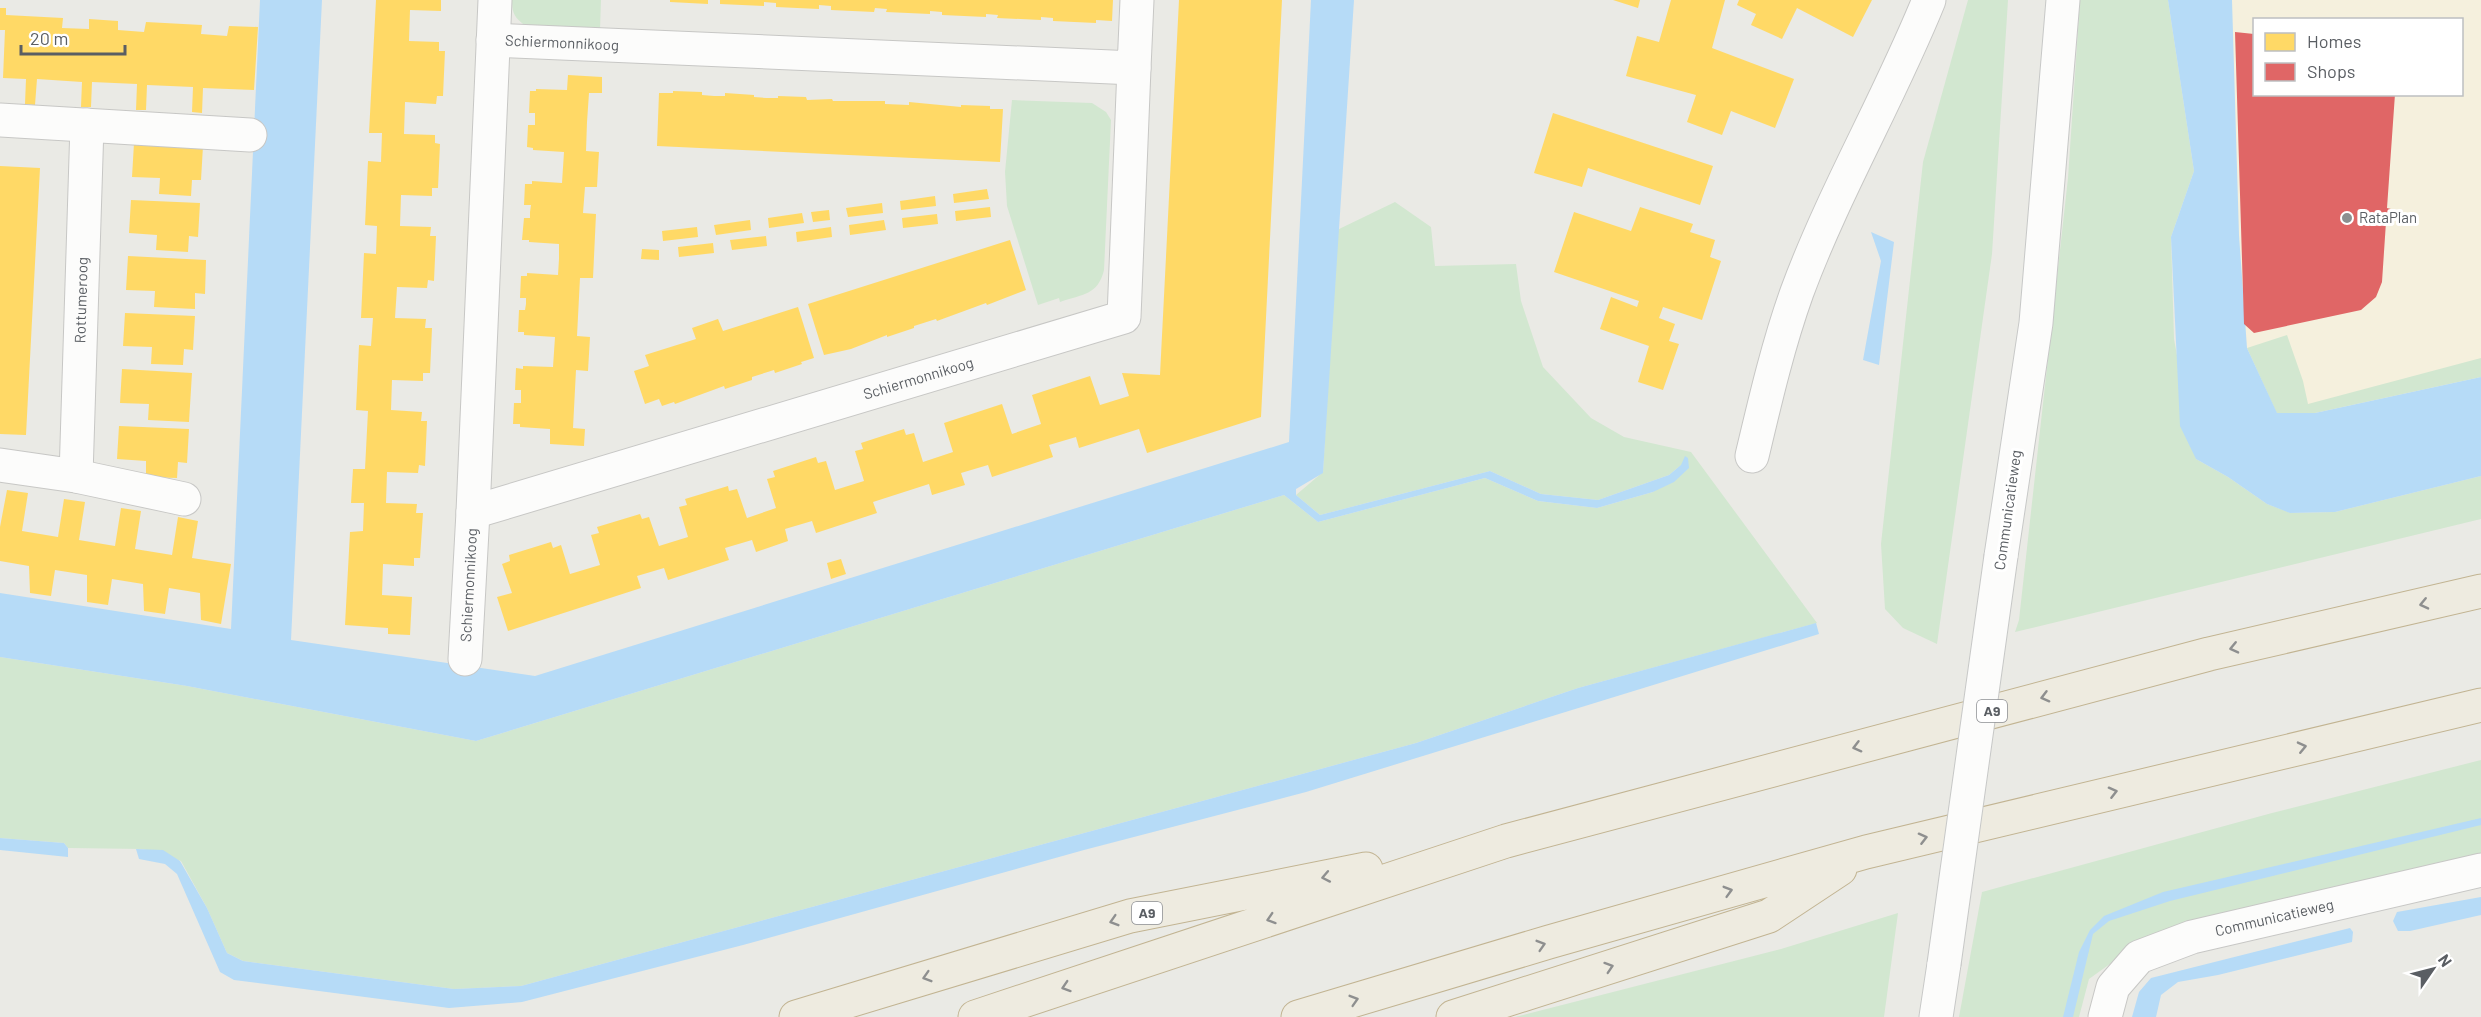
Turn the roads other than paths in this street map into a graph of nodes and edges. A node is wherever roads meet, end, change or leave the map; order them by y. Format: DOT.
graph roads {
  1 [pos="495,0"];
  2 [pos="1137,0"];
  3 [pos="1929,0"];
  4 [pos="2063,0"];
  5 [pos="493,40"];
  6 [pos="1134,68"];
  7 [pos="0,120"];
  8 [pos="87,125"];
  9 [pos="250,135"];
  10 [pos="1752,456"];
  11 [pos="0,465"];
  12 [pos="76,476"];
  13 [pos="184,499"];
  14 [pos="473,512"];
  15 [pos="2481,591"];
  16 [pos="465,659"];
  17 [pos="2481,705"];
  18 [pos="1506,841"];
  19 [pos="1866,852"];
  20 [pos="2481,870"];
  21 [pos="796,1017"];
  22 [pos="975,1017"];
  23 [pos="1298,1017"];
  24 [pos="1453,1017"];
  25 [pos="1936,1017"];
  26 [pos="2105,1017"];
  1 -- 5 [label="street, Schiermonnikoog"];
  2 -- 6 [label="street, Schiermonnikoog"];
  3 -- 10 [label="street"];
  4 -- 25 [label="street, Communicatieweg, bridge"];
  5 -- 6 [label="street, Schiermonnikoog"];
  5 -- 14 [label="street, Schiermonnikoog"];
  6 -- 14 [label="street, Schiermonnikoog"];
  7 -- 8 [label="street"];
  8 -- 9 [label="street"];
  8 -- 12 [label="street, Rottumeroog"];
  11 -- 12 [label="street"];
  12 -- 13 [label="street"];
  14 -- 16 [label="street, Schiermonnikoog"];
  15 -- 18 [label="highway, A9, one-way"];
  19 -- 17 [label="highway, one-way"];
  18 -- 21 [label="highway, A9, one-way"];
  18 -- 22 [label="highway, A9, one-way"];
  23 -- 19 [label="highway, one-way"];
  24 -- 19 [label="highway, one-way"];
  20 -- 26 [label="street, Communicatieweg"];
}
